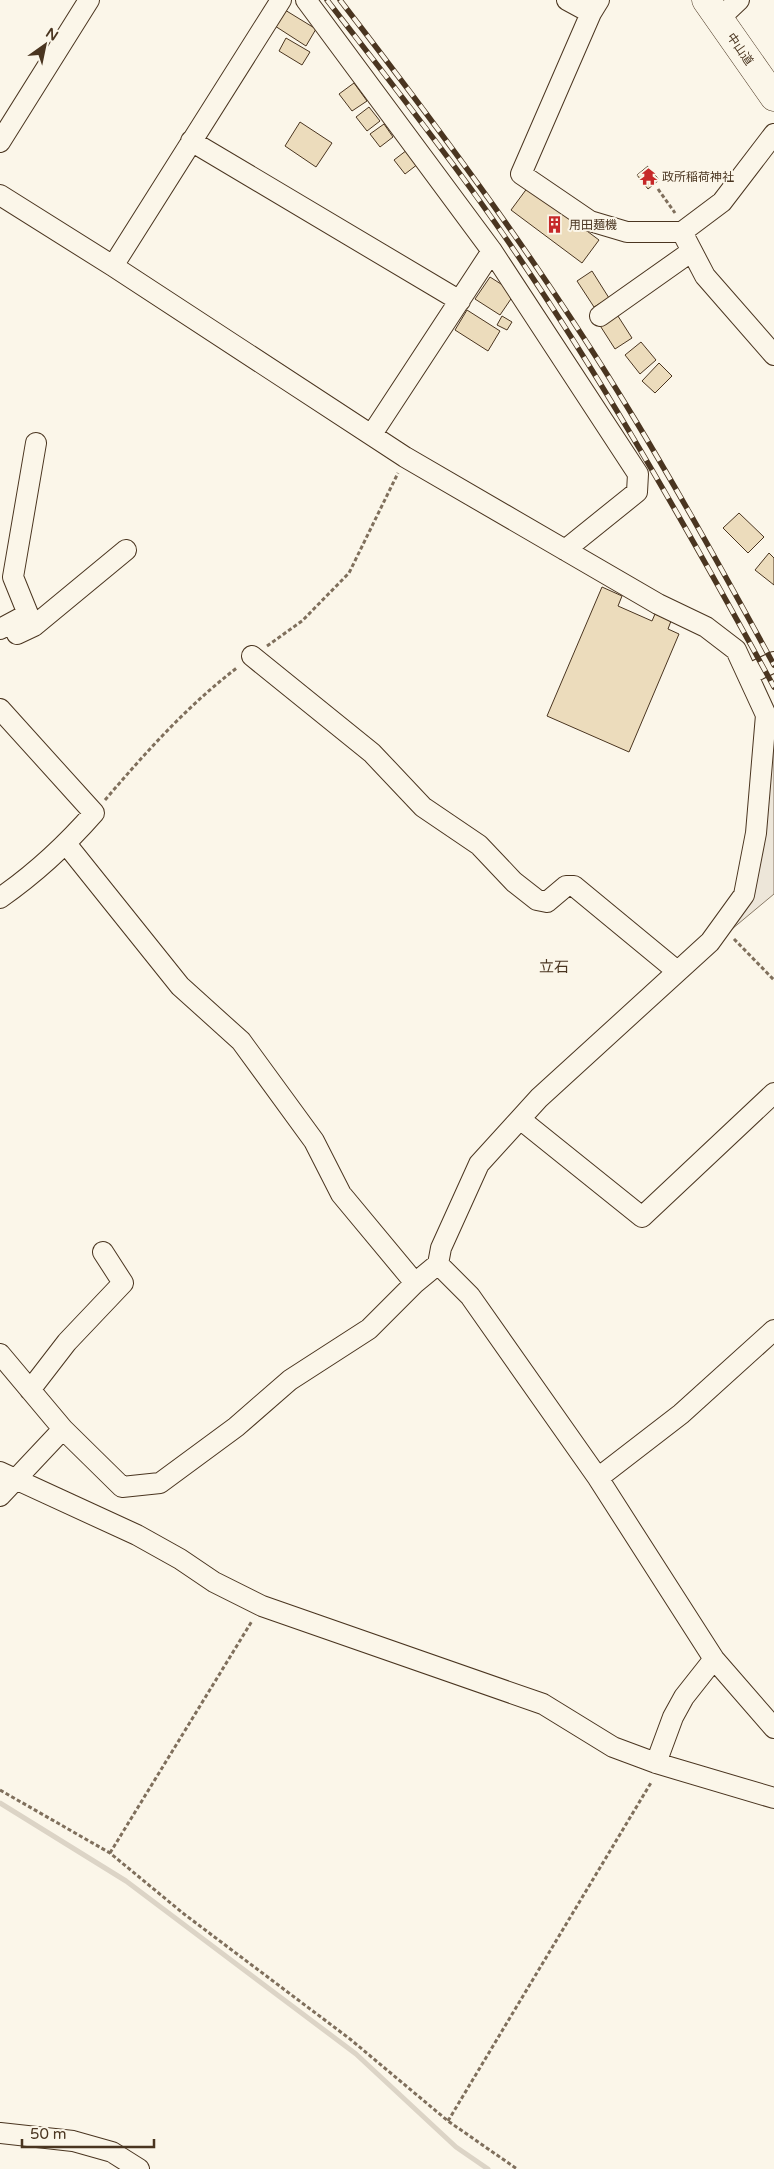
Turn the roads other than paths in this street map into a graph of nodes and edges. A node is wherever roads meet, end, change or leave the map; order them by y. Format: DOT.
graph roads {
  1 [pos="89,0"];
  2 [pos="281,0"];
  3 [pos="306,0"];
  4 [pos="567,0"];
  5 [pos="739,0"];
  6 [pos="595,6"];
  7 [pos="713,10"];
  8 [pos="774,97"];
  9 [pos="774,134"];
  10 [pos="191,141"];
  11 [pos="0,142"];
  12 [pos="0,195"];
  13 [pos="684,231"];
  14 [pos="492,251"];
  15 [pos="692,251"];
  16 [pos="113,266"];
  17 [pos="460,301"];
  18 [pos="600,316"];
  19 [pos="774,355"];
  20 [pos="372,434"];
  21 [pos="36,444"];
  22 [pos="126,550"];
  23 [pos="565,550"];
  24 [pos="0,629"];
  25 [pos="0,642"];
  26 [pos="252,656"];
  27 [pos="774,662"];
  28 [pos="749,674"];
  29 [pos="0,709"];
  30 [pos="67,844"];
  31 [pos="0,898"];
  32 [pos="678,971"];
  33 [pos="774,1093"];
  34 [pos="520,1119"];
  35 [pos="103,1252"];
  36 [pos="438,1264"];
  37 [pos="414,1283"];
  38 [pos="774,1330"];
  39 [pos="0,1354"];
  40 [pos="30,1390"];
  41 [pos="63,1429"];
  42 [pos="9,1476"];
  43 [pos="598,1478"];
  44 [pos="0,1496"];
  45 [pos="714,1660"];
  46 [pos="774,1728"];
  47 [pos="659,1764"];
  48 [pos="774,1798"];
  49 [pos="0,2133"];
  50 [pos="139,2169"];
  1 -- 11 [label="street"];
  2 -- 10 [label="street"];
  3 -- 14 [label="street"];
  4 -- 6 [label="street"];
  5 -- 7 [label="street"];
  6 -- 13 [label="street"];
  7 -- 8 [label="highway, 中山道"];
  9 -- 13 [label="street"];
  10 -- 16 [label="street"];
  10 -- 17 [label="street"];
  12 -- 16 [label="street"];
  13 -- 15 [label="street"];
  14 -- 17 [label="street"];
  14 -- 23 [label="street"];
  15 -- 18 [label="street"];
  15 -- 19 [label="street"];
  16 -- 20 [label="street"];
  17 -- 20 [label="street"];
  20 -- 23 [label="street"];
  21 -- 24 [label="street"];
  22 -- 25 [label="street"];
  23 -- 28 [label="street"];
  26 -- 32 [label="street"];
  27 -- 28 [label="street"];
  28 -- 32 [label="street"];
  29 -- 30 [label="street"];
  30 -- 31 [label="street"];
  30 -- 37 [label="street"];
  32 -- 34 [label="street"];
  33 -- 34 [label="street"];
  34 -- 36 [label="street"];
  35 -- 40 [label="street"];
  36 -- 37 [label="street"];
  36 -- 43 [label="street"];
  37 -- 41 [label="street"];
  38 -- 43 [label="street"];
  39 -- 40 [label="street"];
  40 -- 41 [label="street"];
  41 -- 42 [label="street"];
  42 -- 44 [label="street"];
  42 -- 47 [label="street"];
  43 -- 45 [label="street"];
  45 -- 46 [label="street"];
  45 -- 47 [label="street"];
  47 -- 48 [label="street"];
  49 -- 50 [label="street"];
}
